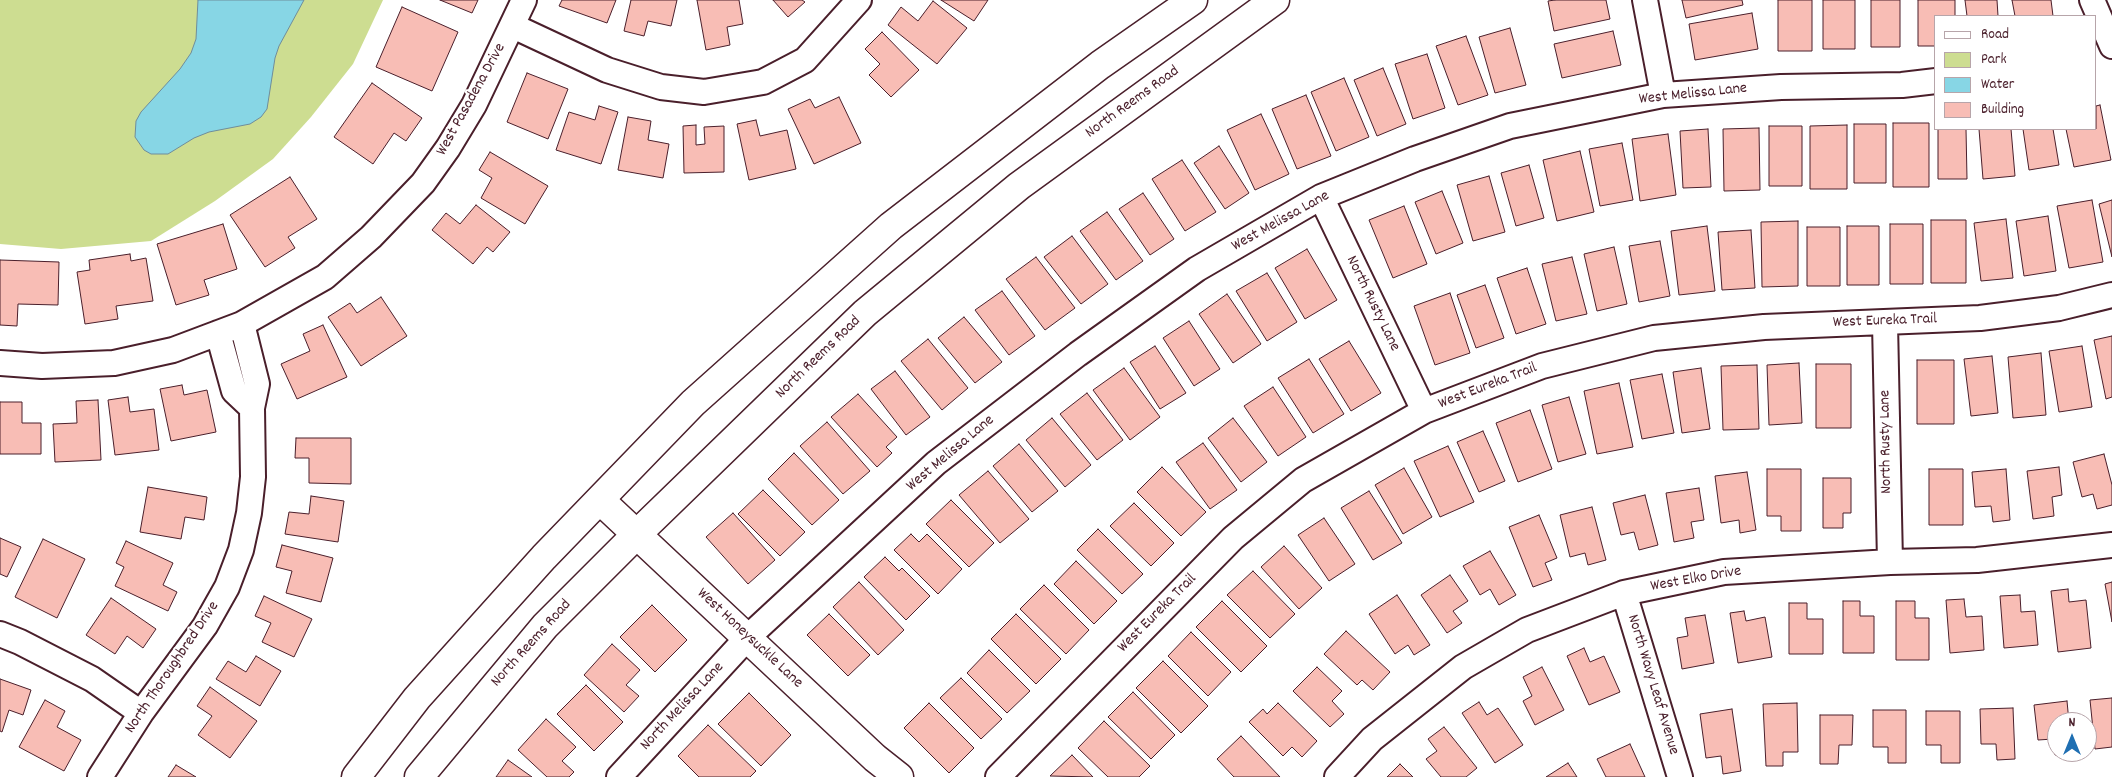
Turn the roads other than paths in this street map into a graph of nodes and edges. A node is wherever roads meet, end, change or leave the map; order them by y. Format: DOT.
graph roads {
  1 [pos="524,0"];
  2 [pos="859,0"];
  3 [pos="1194,0"];
  4 [pos="1275,0"];
  5 [pos="1645,0"];
  6 [pos="2092,0"];
  7 [pos="513,26"];
  8 [pos="2112,48"];
  9 [pos="2097,54"];
  10 [pos="1934,82"];
  11 [pos="1663,95"];
  12 [pos="1321,197"];
  13 [pos="2112,295"];
  14 [pos="1885,323"];
  15 [pos="242,324"];
  16 [pos="218,333"];
  17 [pos="0,363"];
  18 [pos="252,408"];
  19 [pos="1424,412"];
  20 [pos="600,500"];
  21 [pos="637,534"];
  22 [pos="2112,545"];
  23 [pos="1890,562"];
  24 [pos="1624,593"];
  25 [pos="0,634"];
  26 [pos="748,638"];
  27 [pos="141,713"];
  28 [pos="100,777"];
  29 [pos="356,777"];
  30 [pos="419,777"];
  31 [pos="619,777"];
  32 [pos="900,777"];
  33 [pos="998,777"];
  34 [pos="1337,777"];
  35 [pos="1680,777"];
  1 -- 7 [label="street, West Pasadena Drive"];
  2 -- 7 [label="street"];
  3 -- 20 [label="main road"];
  4 -- 21 [label="main road, North Reems Road"];
  5 -- 11 [label="street"];
  6 -- 8 [label="street"];
  7 -- 15 [label="street, West Pasadena Drive"];
  8 -- 9 [label="street"];
  10 -- 11 [label="street, West Melissa Lane"];
  11 -- 12 [label="street, West Melissa Lane"];
  12 -- 19 [label="street, North Rusty Lane"];
  12 -- 26 [label="street, West Melissa Lane"];
  13 -- 14 [label="street, West Eureka Trail"];
  14 -- 19 [label="street, West Eureka Trail"];
  14 -- 23 [label="street, North Rusty Lane"];
  15 -- 16 [label="street, West Pasadena Drive"];
  15 -- 18 [label="street, North Thoroughbred Drive"];
  16 -- 17 [label="street, West Pasadena Drive"];
  16 -- 18 [label="street"];
  18 -- 27 [label="street, North Thoroughbred Drive"];
  19 -- 33 [label="street, West Eureka Trail"];
  20 -- 21 [label="main road, West Honeysuckle Lane"];
  20 -- 29 [label="main road"];
  21 -- 26 [label="main road, West Honeysuckle Lane"];
  21 -- 30 [label="main road, North Reems Road"];
  22 -- 23 [label="street, West Elko Drive"];
  23 -- 24 [label="street, West Elko Drive"];
  24 -- 34 [label="street, West Elko Drive"];
  24 -- 35 [label="street, North Wavy Leaf Avenue"];
  25 -- 27 [label="street"];
  26 -- 31 [label="street, North Melissa Lane"];
  26 -- 32 [label="main road, West Honeysuckle Lane"];
  27 -- 28 [label="street, North Thoroughbred Drive"];
}
